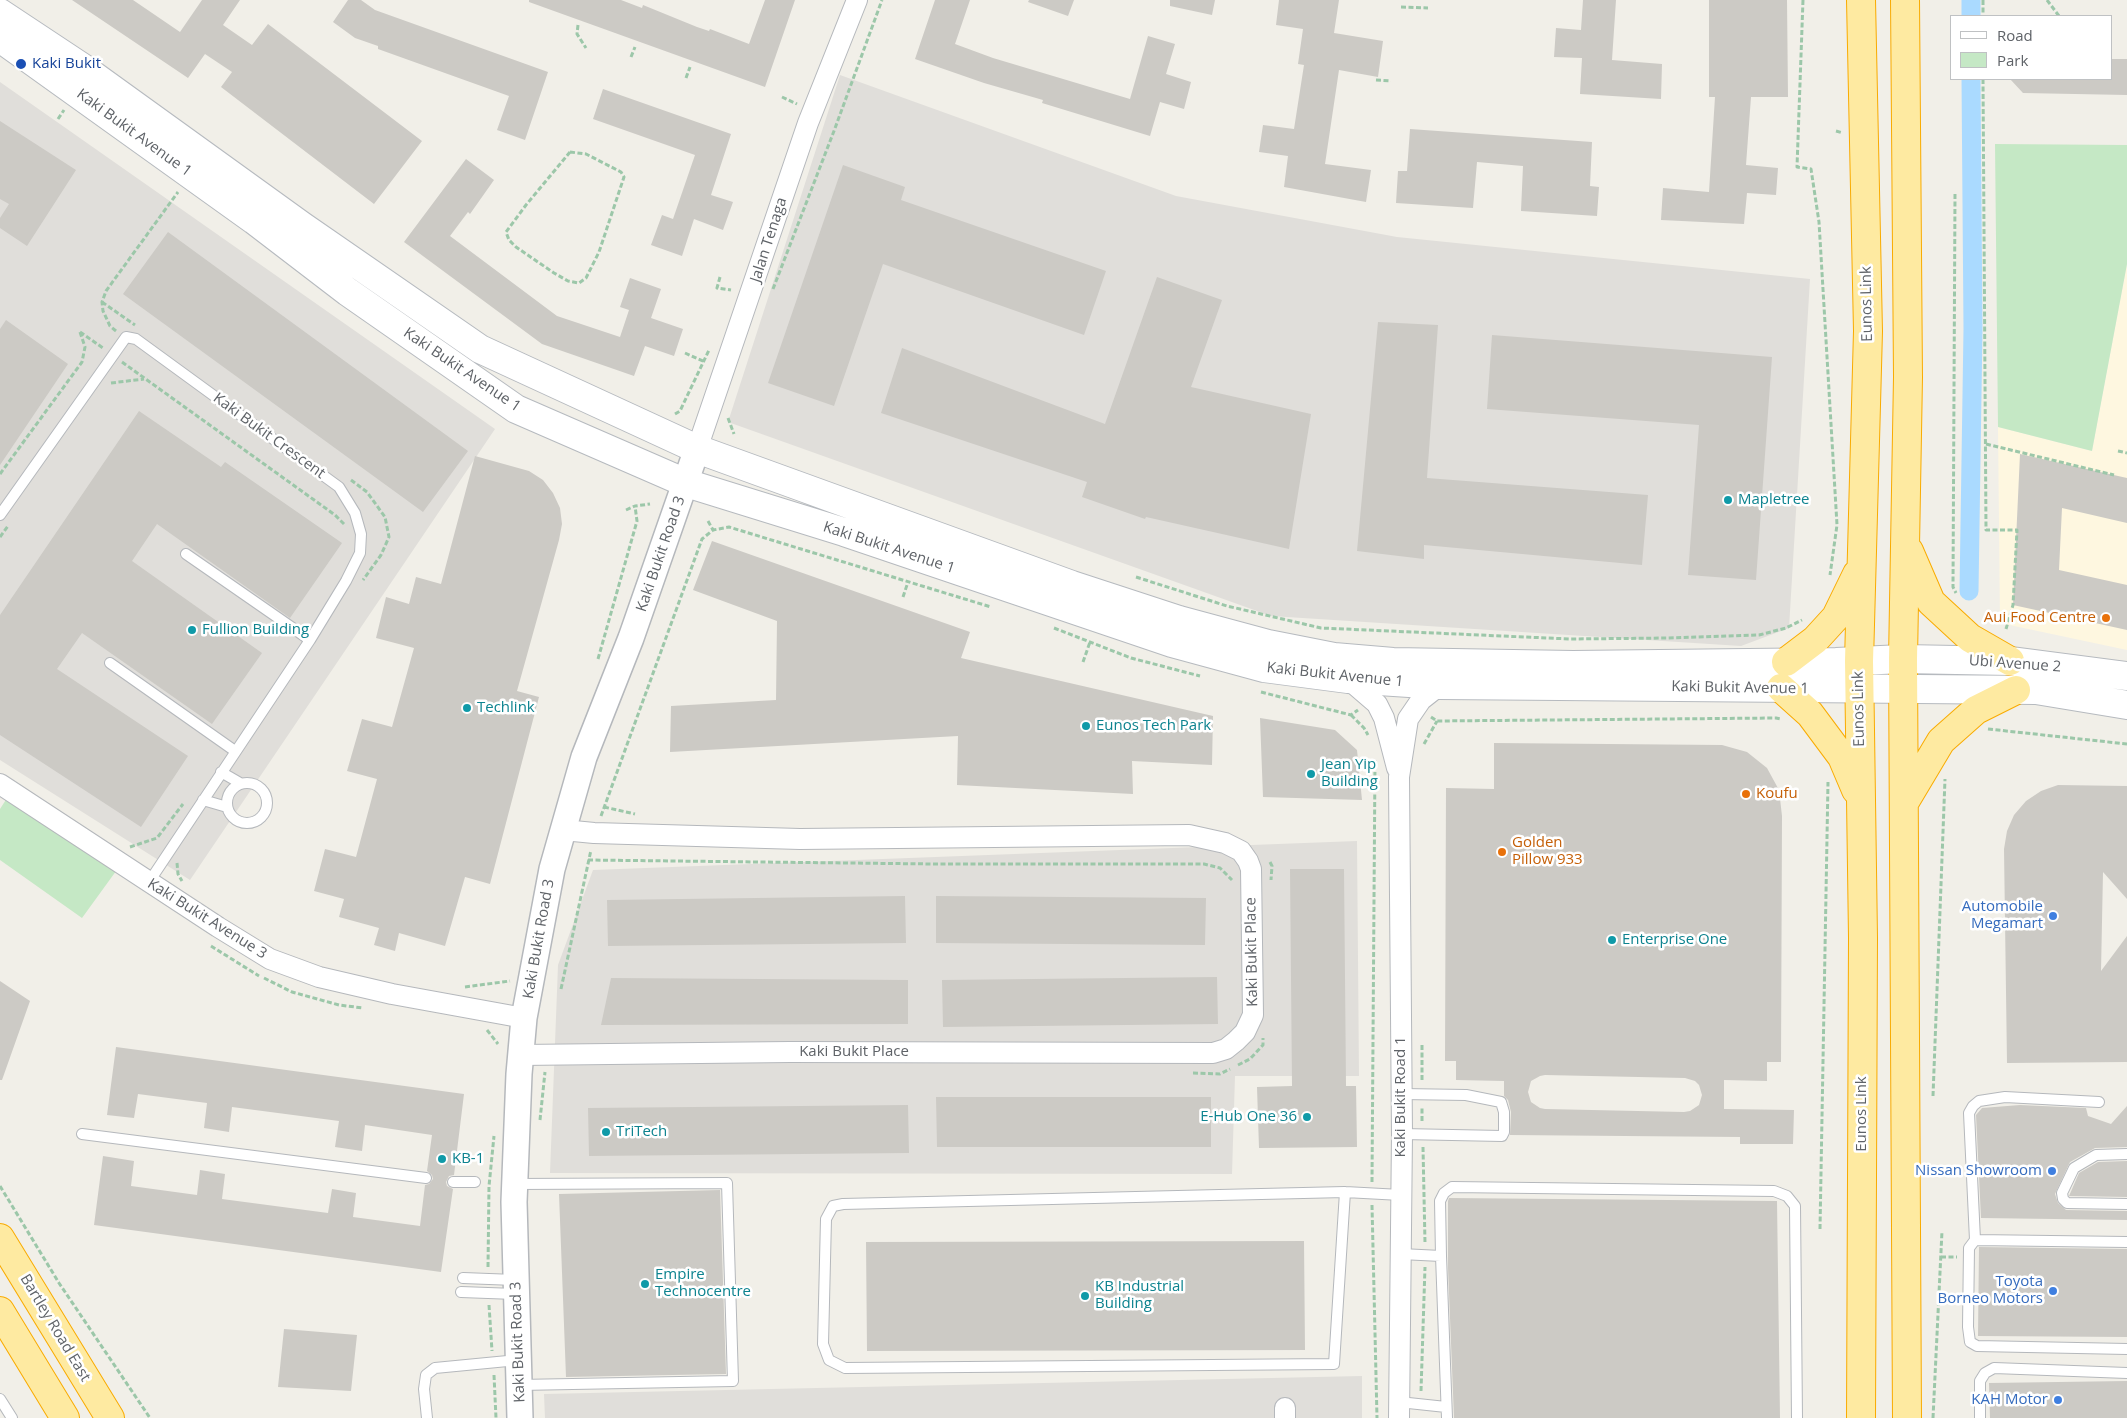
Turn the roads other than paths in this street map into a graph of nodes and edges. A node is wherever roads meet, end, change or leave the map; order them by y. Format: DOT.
graph roads {
  1 [pos="856,0"];
  2 [pos="1861,0"];
  3 [pos="1905,0"];
  4 [pos="0,13"];
  5 [pos="0,38"];
  6 [pos="698,449"];
  7 [pos="686,483"];
  8 [pos="0,515"];
  9 [pos="1906,545"];
  10 [pos="186,554"];
  11 [pos="1861,566"];
  12 [pos="310,640"];
  13 [pos="1903,659"];
  14 [pos="1859,661"];
  15 [pos="2010,661"];
  16 [pos="1786,662"];
  17 [pos="110,663"];
  18 [pos="2127,676"];
  19 [pos="1348,679"];
  20 [pos="1440,685"];
  21 [pos="1782,688"];
  22 [pos="1904,688"];
  23 [pos="1860,690"];
  24 [pos="2016,690"];
  25 [pos="2127,705"];
  26 [pos="235,751"];
  27 [pos="221,772"];
  28 [pos="1399,777"];
  29 [pos="0,784"];
  30 [pos="240,784"];
  31 [pos="203,800"];
  32 [pos="1860,801"];
  33 [pos="1904,802"];
  34 [pos="227,806"];
  35 [pos="563,830"];
  36 [pos="154,875"];
  37 [pos="524,1018"];
  38 [pos="519,1064"];
  39 [pos="1402,1094"];
  40 [pos="2099,1102"];
  41 [pos="82,1134"];
  42 [pos="1402,1134"];
  43 [pos="2127,1154"];
  44 [pos="426,1178"];
  45 [pos="453,1182"];
  46 [pos="476,1182"];
  47 [pos="514,1184"];
  48 [pos="1345,1192"];
  49 [pos="1401,1195"];
  50 [pos="2127,1204"];
  51 [pos="0,1238"];
  52 [pos="1975,1240"];
  53 [pos="2127,1242"];
  54 [pos="1401,1254"];
  55 [pos="1441,1256"];
  56 [pos="463,1278"];
  57 [pos="515,1287"];
  58 [pos="461,1292"];
  59 [pos="0,1311"];
  60 [pos="2127,1349"];
  61 [pos="518,1360"];
  62 [pos="2127,1373"];
  63 [pos="519,1385"];
  64 [pos="0,1399"];
  65 [pos="1446,1407"];
  66 [pos="1399,1410"];
  67 [pos="12,1418"];
  68 [pos="65,1418"];
  69 [pos="110,1418"];
  70 [pos="427,1418"];
  71 [pos="520,1418"];
  72 [pos="1447,1418"];
  73 [pos="1797,1418"];
  74 [pos="1861,1418"];
  75 [pos="1907,1418"];
  76 [pos="1980,1418"];
  1 -- 6 [label="street, Jalan Tenaga"];
  2 -- 11 [label="highway, Eunos Link"];
  3 -- 9 [label="highway"];
  4 -- 6 [label="main road, Kaki Bukit Avenue 1"];
  5 -- 7 [label="main road, Kaki Bukit Avenue 1"];
  6 -- 7 [label="street, Jalan Tenaga"];
  6 -- 16 [label="main road, Kaki Bukit Avenue 1"];
  7 -- 19 [label="main road, Kaki Bukit Avenue 1"];
  7 -- 35 [label="street, Kaki Bukit Road 3"];
  8 -- 12 [label="lane, Kaki Bukit Crescent"];
  9 -- 13 [label="highway"];
  9 -- 15 [label="highway"];
  10 -- 12 [label="lane"];
  11 -- 14 [label="highway, Eunos Link"];
  11 -- 16 [label="highway"];
  12 -- 26 [label="lane, Kaki Bukit Crescent"];
  13 -- 14 [label="main road, Kaki Bukit Avenue 1"];
  13 -- 15 [label="main road, Ubi Avenue 2"];
  13 -- 22 [label="highway"];
  14 -- 16 [label="main road, Kaki Bukit Avenue 1"];
  14 -- 23 [label="highway, Eunos Link"];
  15 -- 18 [label="main road, Ubi Avenue 2"];
  17 -- 26 [label="lane"];
  19 -- 20 [label="main road, Kaki Bukit Avenue 1"];
  19 -- 28 [label="street, Kaki Bukit Road 1"];
  20 -- 21 [label="main road, Kaki Bukit Avenue 1"];
  20 -- 28 [label="street, Kaki Bukit Road 1"];
  21 -- 23 [label="main road, Kaki Bukit Avenue 1"];
  21 -- 32 [label="highway"];
  22 -- 23 [label="main road, Kaki Bukit Avenue 1"];
  22 -- 24 [label="main road, Ubi Avenue 2"];
  22 -- 33 [label="highway"];
  23 -- 32 [label="highway, Eunos Link"];
  24 -- 25 [label="main road, Ubi Avenue 2"];
  24 -- 33 [label="highway"];
  26 -- 27 [label="lane, Kaki Bukit Crescent"];
  27 -- 30 [label="lane"];
  27 -- 31 [label="lane"];
  28 -- 39 [label="street, Kaki Bukit Road 1"];
  29 -- 36 [label="street, Kaki Bukit Avenue 3"];
  30 -- 34 [label="lane"];
  30 -- 34 [label="lane"];
  31 -- 34 [label="lane"];
  31 -- 36 [label="lane"];
  32 -- 74 [label="highway, Eunos Link"];
  33 -- 75 [label="highway"];
  35 -- 37 [label="street, Kaki Bukit Road 3"];
  35 -- 38 [label="street, Kaki Bukit Place"];
  36 -- 37 [label="street, Kaki Bukit Avenue 3"];
  37 -- 38 [label="street, Kaki Bukit Road 3"];
  38 -- 47 [label="street, Kaki Bukit Road 3"];
  39 -- 42 [label="street, Kaki Bukit Road 1"];
  39 -- 42 [label="lane"];
  40 -- 52 [label="lane"];
  41 -- 44 [label="lane"];
  42 -- 49 [label="street, Kaki Bukit Road 1"];
  43 -- 50 [label="lane"];
  45 -- 46 [label="lane"];
  47 -- 57 [label="street, Kaki Bukit Road 3"];
  47 -- 63 [label="lane"];
  48 -- 48 [label="lane"];
  48 -- 49 [label="lane"];
  49 -- 54 [label="street, Kaki Bukit Road 1"];
  51 -- 69 [label="highway, Bartley Road East"];
  52 -- 53 [label="lane"];
  52 -- 60 [label="lane"];
  54 -- 55 [label="lane"];
  54 -- 66 [label="street, Kaki Bukit Road 1"];
  55 -- 65 [label="lane"];
  55 -- 73 [label="lane"];
  56 -- 57 [label="lane"];
  57 -- 58 [label="lane"];
  57 -- 61 [label="street, Kaki Bukit Road 3"];
  59 -- 68 [label="highway"];
  61 -- 63 [label="street, Kaki Bukit Road 3"];
  61 -- 70 [label="lane"];
  62 -- 76 [label="lane"];
  63 -- 71 [label="street, Kaki Bukit Road 3"];
  64 -- 67 [label="lane"];
  65 -- 66 [label="lane"];
  65 -- 72 [label="lane"];
}
